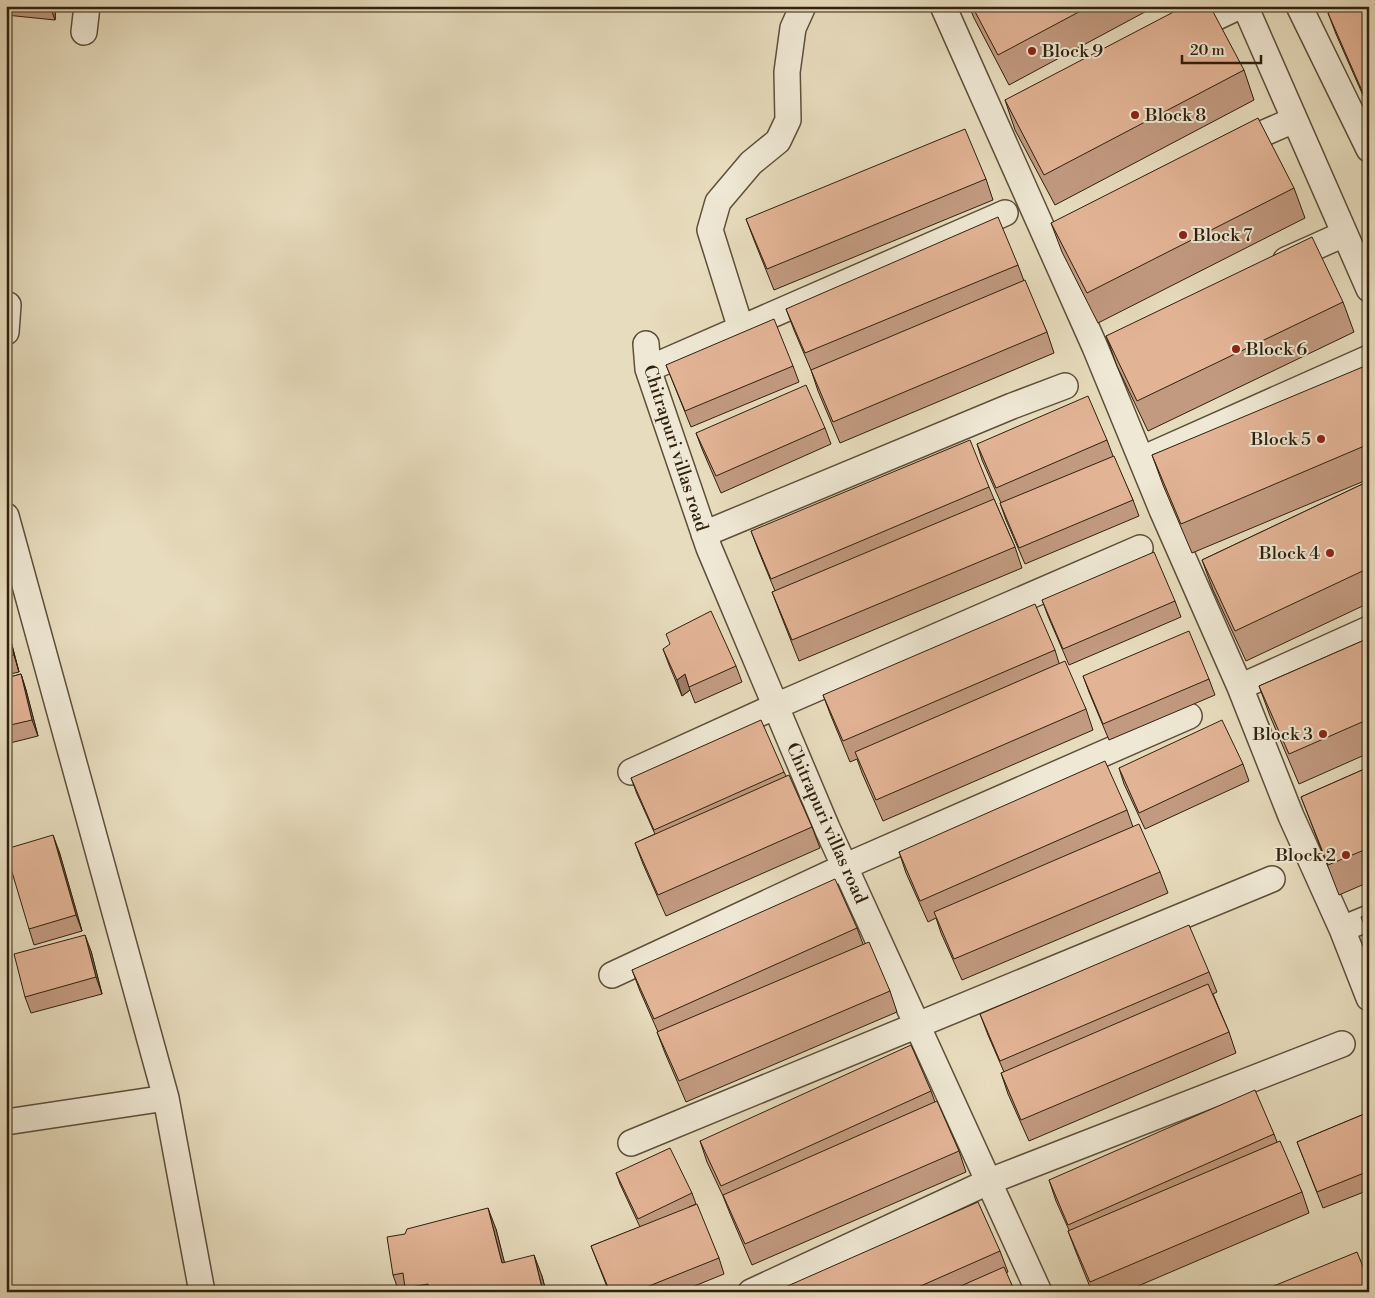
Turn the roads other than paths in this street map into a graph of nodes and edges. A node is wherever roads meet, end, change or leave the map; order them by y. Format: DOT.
graph roads {
  1 [pos="87,6"];
  2 [pos="803,6"];
  3 [pos="943,6"];
  4 [pos="1240,6"];
  5 [pos="1245,6"];
  6 [pos="1299,6"];
  7 [pos="84,32"];
  8 [pos="1161,43"];
  9 [pos="1294,120"];
  10 [pos="1369,149"];
  11 [pos="1213,156"];
  12 [pos="1005,213"];
  13 [pos="1344,234"];
  14 [pos="1264,270"];
  15 [pos="1369,289"];
  16 [pos="8,305"];
  17 [pos="741,328"];
  18 [pos="6,332"];
  19 [pos="646,344"];
  20 [pos="1369,358"];
  21 [pos="648,369"];
  22 [pos="1065,386"];
  23 [pos="1142,459"];
  24 [pos="6,516"];
  25 [pos="704,534"];
  26 [pos="1140,548"];
  27 [pos="1369,629"];
  28 [pos="1240,687"];
  29 [pos="776,706"];
  30 [pos="1189,716"];
  31 [pos="630,772"];
  32 [pos="846,866"];
  33 [pos="1272,880"];
  34 [pos="1369,918"];
  35 [pos="1342,930"];
  36 [pos="612,975"];
  37 [pos="1369,998"];
  38 [pos="918,1024"];
  39 [pos="1342,1044"];
  40 [pos="166,1098"];
  41 [pos="6,1122"];
  42 [pos="631,1143"];
  43 [pos="990,1181"];
  44 [pos="202,1292"];
  45 [pos="751,1292"];
  46 [pos="1039,1292"];
  1 -- 7 [label="street"];
  2 -- 17 [label="street"];
  3 -- 23 [label="street"];
  4 -- 8 [label="street"];
  5 -- 9 [label="street"];
  6 -- 10 [label="street"];
  9 -- 11 [label="street"];
  9 -- 13 [label="street"];
  12 -- 17 [label="street"];
  13 -- 14 [label="street"];
  13 -- 15 [label="street"];
  16 -- 18 [label="street"];
  17 -- 21 [label="street"];
  19 -- 21 [label="street, Chitrapuri villas road"];
  20 -- 23 [label="street"];
  21 -- 25 [label="street, Chitrapuri villas road"];
  22 -- 25 [label="street"];
  23 -- 28 [label="street"];
  24 -- 40 [label="street"];
  25 -- 29 [label="street, Chitrapuri villas road"];
  26 -- 29 [label="street"];
  27 -- 28 [label="street"];
  28 -- 35 [label="street"];
  29 -- 31 [label="street"];
  29 -- 32 [label="street, Chitrapuri villas road"];
  30 -- 32 [label="street"];
  32 -- 36 [label="street"];
  32 -- 38 [label="street, Chitrapuri villas road"];
  33 -- 38 [label="street"];
  34 -- 35 [label="street"];
  35 -- 37 [label="street"];
  38 -- 42 [label="street"];
  38 -- 43 [label="street, Chitrapuri villas road"];
  39 -- 43 [label="street"];
  40 -- 41 [label="street"];
  40 -- 44 [label="street"];
  43 -- 45 [label="street"];
  43 -- 46 [label="street, Chitrapuri villas road"];
}
